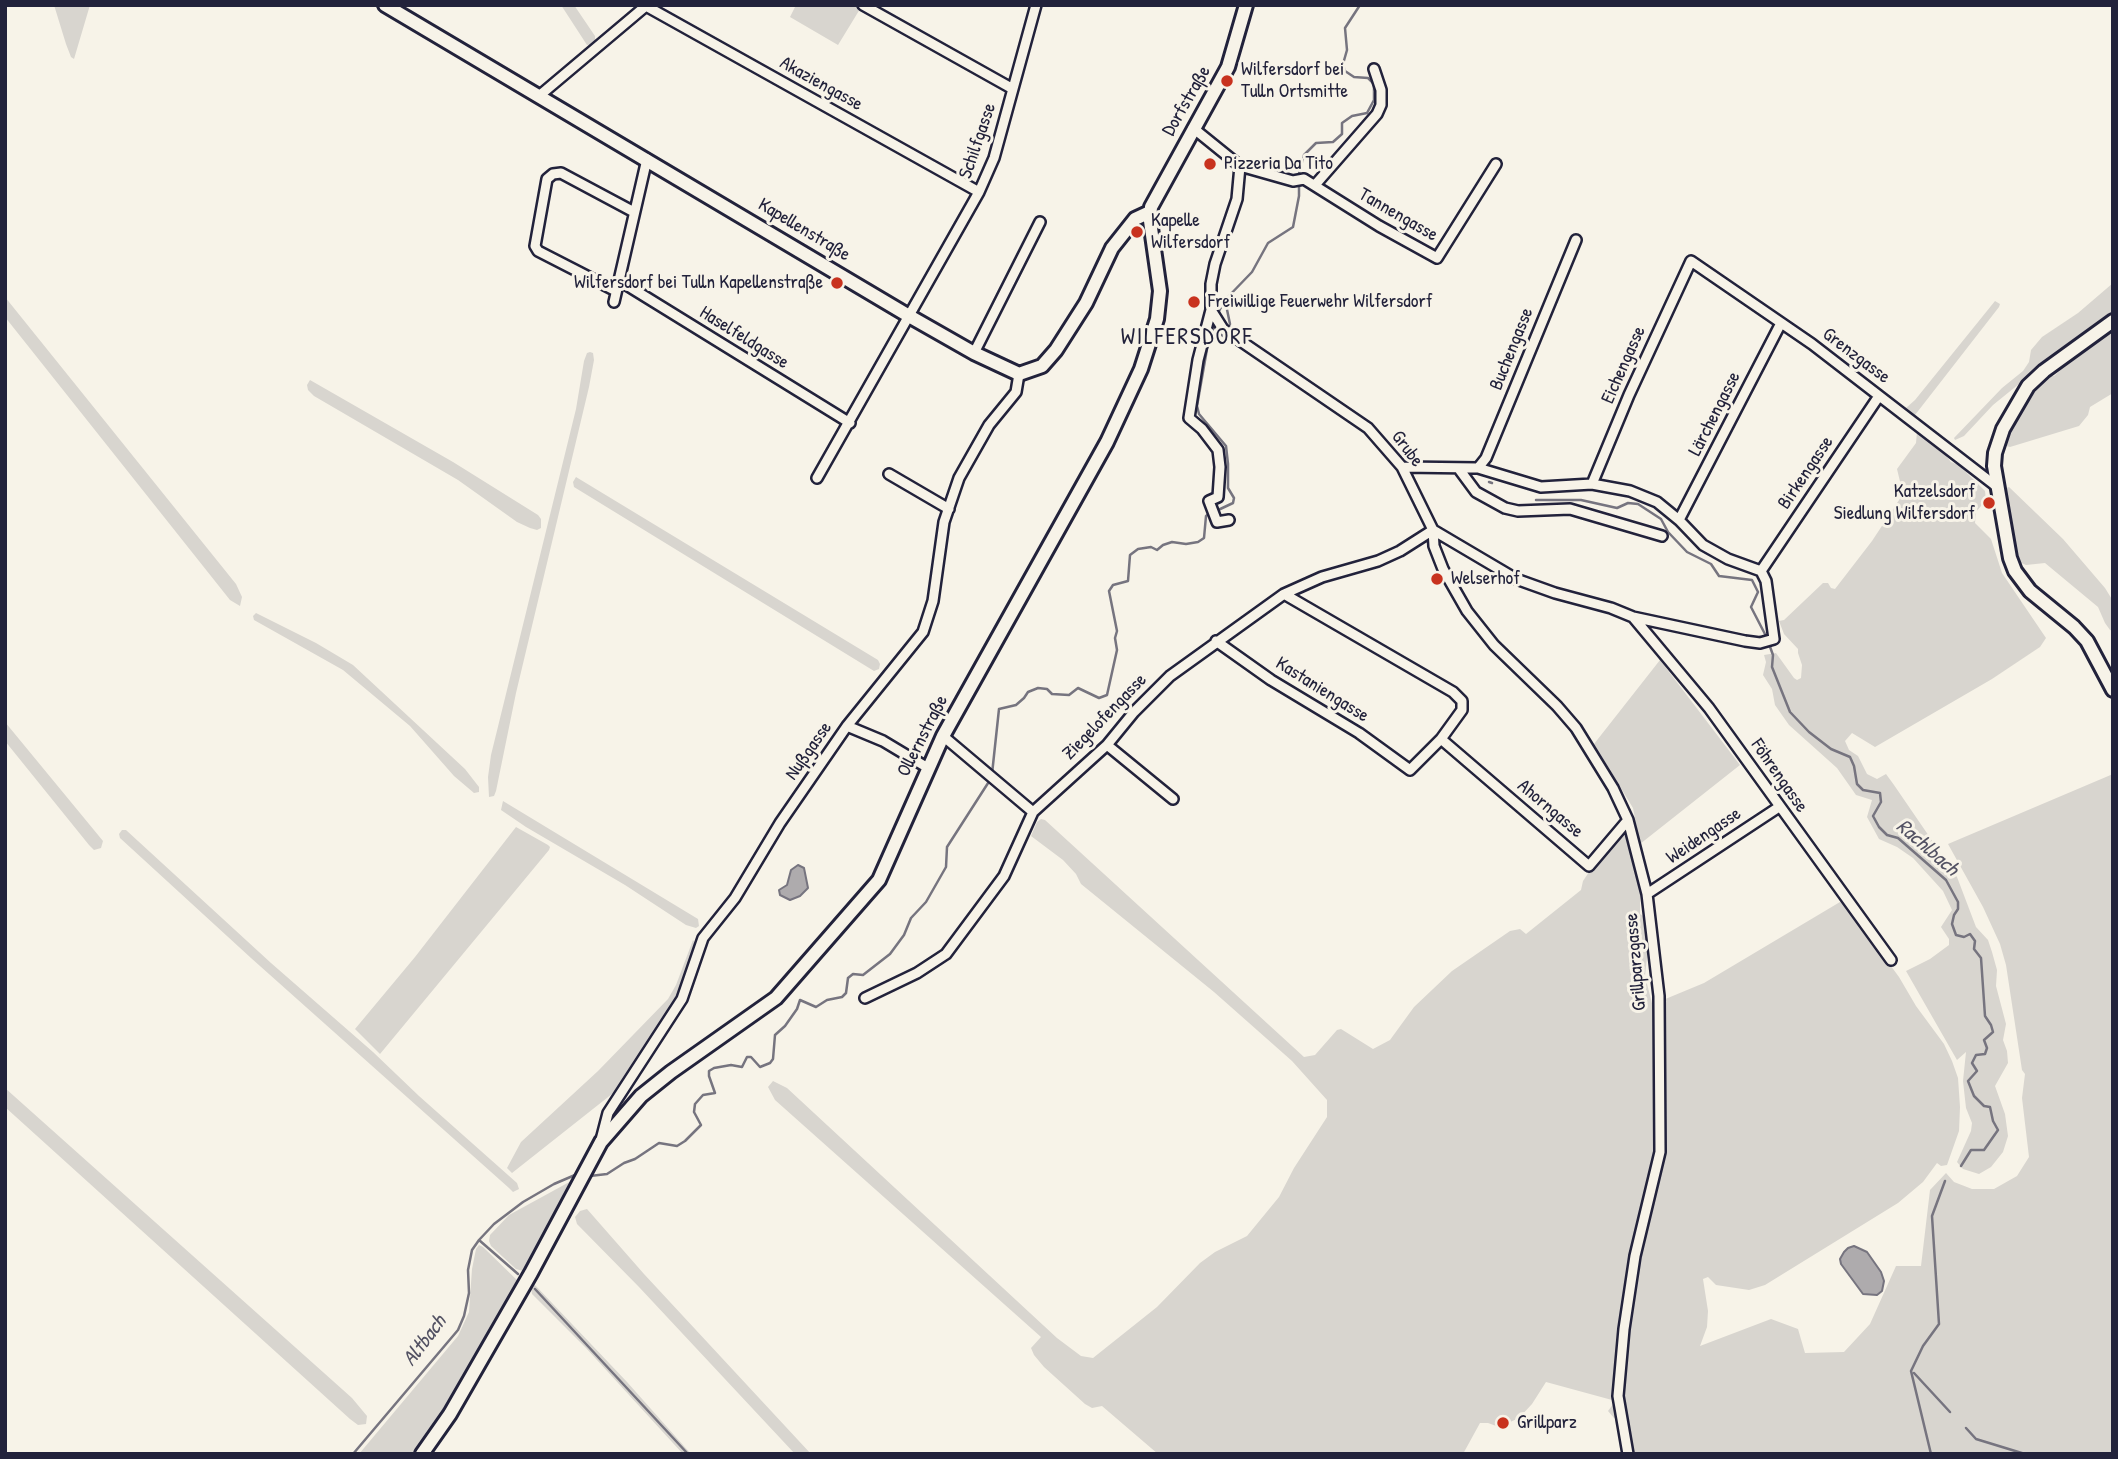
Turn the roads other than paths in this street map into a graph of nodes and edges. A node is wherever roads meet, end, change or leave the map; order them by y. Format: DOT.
graph roads {
  1 [pos="385,5"];
  2 [pos="863,5"];
  3 [pos="1036,5"];
  4 [pos="1246,5"];
  5 [pos="646,6"];
  6 [pos="1374,69"];
  7 [pos="1013,89"];
  8 [pos="539,96"];
  9 [pos="1193,128"];
  10 [pos="647,159"];
  11 [pos="1496,164"];
  12 [pos="1240,166"];
  13 [pos="1315,186"];
  14 [pos="979,192"];
  15 [pos="634,212"];
  16 [pos="1150,212"];
  17 [pos="1040,222"];
  18 [pos="1576,240"];
  19 [pos="1691,261"];
  20 [pos="620,281"];
  21 [pos="616,291"];
  22 [pos="614,302"];
  23 [pos="1212,312"];
  24 [pos="909,316"];
  25 [pos="2113,321"];
  26 [pos="1781,323"];
  27 [pos="974,353"];
  28 [pos="1019,374"];
  29 [pos="1879,396"];
  30 [pos="850,423"];
  31 [pos="1402,467"];
  32 [pos="1478,468"];
  33 [pos="1459,469"];
  34 [pos="889,474"];
  35 [pos="817,478"];
  36 [pos="1592,484"];
  37 [pos="1996,486"];
  38 [pos="949,509"];
  39 [pos="1229,520"];
  40 [pos="1679,520"];
  41 [pos="1433,530"];
  42 [pos="1662,536"];
  43 [pos="1761,571"];
  44 [pos="1284,594"];
  45 [pos="1633,617"];
  46 [pos="1216,641"];
  47 [pos="2113,690"];
  48 [pos="847,726"];
  49 [pos="943,736"];
  50 [pos="1441,739"];
  51 [pos="1107,745"];
  52 [pos="928,768"];
  53 [pos="1173,799"];
  54 [pos="1779,807"];
  55 [pos="1033,812"];
  56 [pos="1628,820"];
  57 [pos="1647,894"];
  58 [pos="1891,961"];
  59 [pos="865,998"];
  60 [pos="601,1142"];
  61 [pos="422,1454"];
  62 [pos="1628,1454"];
  1 -- 8 [label="street, Kapellenstraße"];
  2 -- 7 [label="street"];
  3 -- 7 [label="street, Schilfgasse"];
  4 -- 9 [label="street, Dorfstraße"];
  5 -- 8 [label="street"];
  5 -- 14 [label="street, Akaziengasse"];
  6 -- 13 [label="street"];
  7 -- 14 [label="street, Schilfgasse"];
  8 -- 10 [label="street, Kapellenstraße"];
  9 -- 12 [label="street"];
  9 -- 16 [label="street, Dorfstraße"];
  10 -- 15 [label="street"];
  10 -- 24 [label="street, Kapellenstraße"];
  11 -- 13 [label="street, Tannengasse"];
  12 -- 13 [label="street, Tannengasse"];
  12 -- 23 [label="street"];
  14 -- 24 [label="street, Schilfgasse"];
  15 -- 20 [label="street"];
  15 -- 21 [label="street"];
  16 -- 28 [label="street"];
  16 -- 49 [label="street, Ollernstraße"];
  17 -- 27 [label="street"];
  18 -- 32 [label="street, Buchengasse"];
  19 -- 26 [label="street, Grenzgasse"];
  19 -- 36 [label="street, Eichengasse"];
  20 -- 21 [label="street"];
  20 -- 30 [label="street, Haselfeldgasse"];
  21 -- 22 [label="street"];
  23 -- 31 [label="street, Grube"];
  23 -- 39 [label="street"];
  24 -- 27 [label="street, Kapellenstraße"];
  24 -- 30 [label="street"];
  25 -- 37 [label="street"];
  26 -- 29 [label="street, Grenzgasse"];
  26 -- 40 [label="street, Lärchengasse"];
  27 -- 28 [label="street, Kapellenstraße"];
  28 -- 38 [label="street, Nußgasse"];
  29 -- 37 [label="street, Grenzgasse"];
  29 -- 43 [label="street, Birkengasse"];
  30 -- 35 [label="street"];
  31 -- 33 [label="street"];
  31 -- 41 [label="street, Grube"];
  32 -- 33 [label="street"];
  32 -- 36 [label="street"];
  33 -- 42 [label="street"];
  34 -- 38 [label="street"];
  36 -- 40 [label="street"];
  37 -- 47 [label="street"];
  38 -- 48 [label="street, Nußgasse"];
  40 -- 43 [label="street"];
  41 -- 44 [label="street, Ziegelofengasse"];
  41 -- 45 [label="street"];
  41 -- 56 [label="street, Grillparzgasse"];
  43 -- 45 [label="street"];
  44 -- 46 [label="street, Ziegelofengasse"];
  44 -- 50 [label="street"];
  45 -- 54 [label="street, Föhrengasse"];
  46 -- 50 [label="street, Kastaniengasse"];
  46 -- 51 [label="street, Ziegelofengasse"];
  48 -- 52 [label="street"];
  48 -- 60 [label="street, Nußgasse"];
  49 -- 52 [label="street, Ollernstraße"];
  49 -- 55 [label="street"];
  50 -- 56 [label="street, Ahorngasse"];
  51 -- 53 [label="street"];
  51 -- 55 [label="street, Ziegelofengasse"];
  52 -- 60 [label="street, Ollernstraße"];
  54 -- 57 [label="street, Weidengasse"];
  54 -- 58 [label="street, Föhrengasse"];
  55 -- 59 [label="street, Ziegelofengasse"];
  56 -- 57 [label="street, Grillparzgasse"];
  57 -- 62 [label="street, Grillparzgasse"];
  60 -- 61 [label="street, Ollernstraße"];
}
